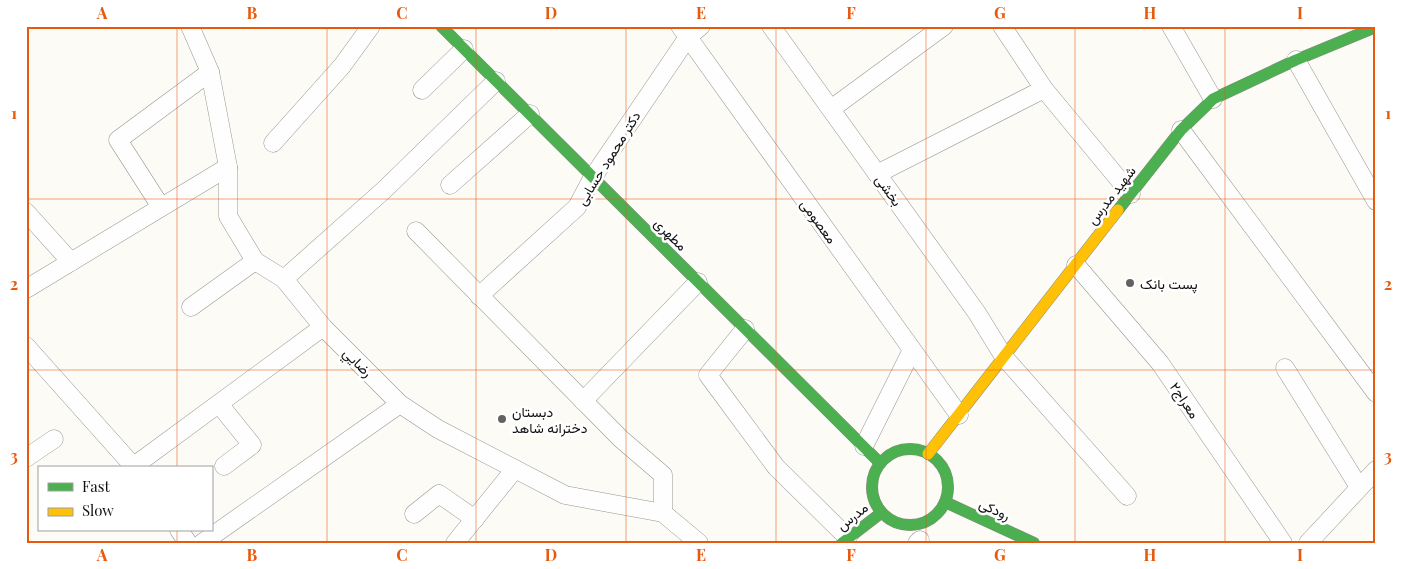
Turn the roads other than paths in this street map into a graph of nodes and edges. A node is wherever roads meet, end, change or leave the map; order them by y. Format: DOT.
graph roads {
  1 [pos="190,26"];
  2 [pos="371,26"];
  3 [pos="441,26"];
  4 [pos="771,26"];
  5 [pos="944,26"];
  6 [pos="1002,26"];
  7 [pos="1171,26"];
  8 [pos="1375,28"];
  9 [pos="689,30"];
  10 [pos="464,49"];
  11 [pos="1296,60"];
  12 [pos="210,72"];
  13 [pos="496,81"];
  14 [pos="1044,89"];
  15 [pos="422,90"];
  16 [pos="1213,99"];
  17 [pos="831,109"];
  18 [pos="530,114"];
  19 [pos="1182,130"];
  20 [pos="273,143"];
  21 [pos="228,167"];
  22 [pos="877,174"];
  23 [pos="593,177"];
  24 [pos="450,185"];
  25 [pos="1131,194"];
  26 [pos="1376,200"];
  27 [pos="162,207"];
  28 [pos="26,212"];
  29 [pos="416,232"];
  30 [pos="255,261"];
  31 [pos="70,262"];
  32 [pos="1076,265"];
  33 [pos="284,279"];
  34 [pos="698,282"];
  35 [pos="26,288"];
  36 [pos="478,296"];
  37 [pos="191,307"];
  38 [pos="323,327"];
  39 [pos="745,329"];
  40 [pos="26,346"];
  41 [pos="912,350"];
  42 [pos="1004,357"];
  43 [pos="1285,368"];
  44 [pos="1376,393"];
  45 [pos="583,401"];
  46 [pos="219,404"];
  47 [pos="400,404"];
  48 [pos="959,415"];
  49 [pos="54,439"];
  50 [pos="864,446"];
  51 [pos="928,454"];
  52 [pos="26,458"];
  53 [pos="880,463"];
  54 [pos="133,466"];
  55 [pos="135,466"];
  56 [pos="224,466"];
  57 [pos="515,469"];
  58 [pos="1376,470"];
  59 [pos="1359,487"];
  60 [pos="1127,496"];
  61 [pos="945,502"];
  62 [pos="881,512"];
  63 [pos="663,513"];
  64 [pos="414,514"];
  65 [pos="475,518"];
  66 [pos="910,526"];
  67 [pos="181,532"];
  68 [pos="692,540"];
  69 [pos="845,540"];
  70 [pos="919,542"];
  71 [pos="188,543"];
  72 [pos="202,543"];
  73 [pos="455,543"];
  74 [pos="1034,543"];
  75 [pos="1284,543"];
  76 [pos="1308,543"];
  1 -- 12 [label="street, رضایي"];
  2 -- 20 [label="street"];
  3 -- 10 [label="main road, مطهری"];
  4 -- 17 [label="street, بخشی"];
  5 -- 17 [label="street"];
  6 -- 14 [label="street"];
  7 -- 16 [label="street"];
  8 -- 11 [label="main road, شهید مدرس"];
  9 -- 23 [label="street, دکتر محمود حسابی"];
  9 -- 41 [label="street, معصومی"];
  10 -- 13 [label="main road, مطهری"];
  10 -- 15 [label="street"];
  11 -- 16 [label="main road, شهید مدرس"];
  11 -- 26 [label="street"];
  12 -- 21 [label="street, رضایي"];
  12 -- 27 [label="street"];
  13 -- 18 [label="main road, مطهری"];
  13 -- 33 [label="street"];
  14 -- 22 [label="street"];
  14 -- 25 [label="street"];
  16 -- 19 [label="main road, شهید مدرس"];
  17 -- 22 [label="street, بخشی"];
  18 -- 23 [label="main road, مطهری"];
  18 -- 24 [label="street"];
  19 -- 25 [label="main road, شهید مدرس"];
  19 -- 44 [label="street"];
  21 -- 27 [label="street"];
  21 -- 30 [label="street, رضایي"];
  22 -- 42 [label="street, بخشی"];
  23 -- 34 [label="main road, مطهری"];
  23 -- 36 [label="street, دکتر محمود حسابی"];
  25 -- 32 [label="main road, شهید مدرس"];
  27 -- 31 [label="street"];
  28 -- 31 [label="street"];
  29 -- 36 [label="street"];
  30 -- 33 [label="street, رضایي"];
  30 -- 37 [label="street"];
  31 -- 35 [label="street"];
  32 -- 42 [label="main road, شهید مدرس"];
  32 -- 75 [label="street, معراج۲"];
  33 -- 38 [label="street, رضایي"];
  34 -- 39 [label="main road, مطهری"];
  34 -- 45 [label="street"];
  36 -- 45 [label="street"];
  38 -- 46 [label="street"];
  38 -- 47 [label="street, رضایي"];
  39 -- 50 [label="main road, مطهری"];
  39 -- 69 [label="street"];
  40 -- 54 [label="street"];
  41 -- 48 [label="street, معصومی"];
  41 -- 50 [label="street"];
  42 -- 48 [label="main road, شهید مدرس"];
  42 -- 60 [label="street, بخشی"];
  43 -- 59 [label="street"];
  45 -- 63 [label="street"];
  46 -- 55 [label="street"];
  46 -- 56 [label="street"];
  47 -- 57 [label="street, رضایي"];
  47 -- 72 [label="street"];
  48 -- 51 [label="main road, شهید مدرس"];
  49 -- 52 [label="street"];
  50 -- 53 [label="main road, مطهری"];
  51 -- 53 [label="main road"];
  51 -- 61 [label="main road"];
  53 -- 62 [label="main road"];
  57 -- 63 [label="street, رضایي"];
  57 -- 65 [label="street"];
  58 -- 59 [label="street"];
  59 -- 76 [label="street"];
  61 -- 66 [label="main road"];
  61 -- 74 [label="main road, رودکی"];
  62 -- 66 [label="main road"];
  62 -- 69 [label="main road, مدرس"];
  63 -- 68 [label="street, رضایي"];
  64 -- 65 [label="street"];
  65 -- 73 [label="street"];
  66 -- 70 [label="main road"];
  67 -- 71 [label="street"];
}
